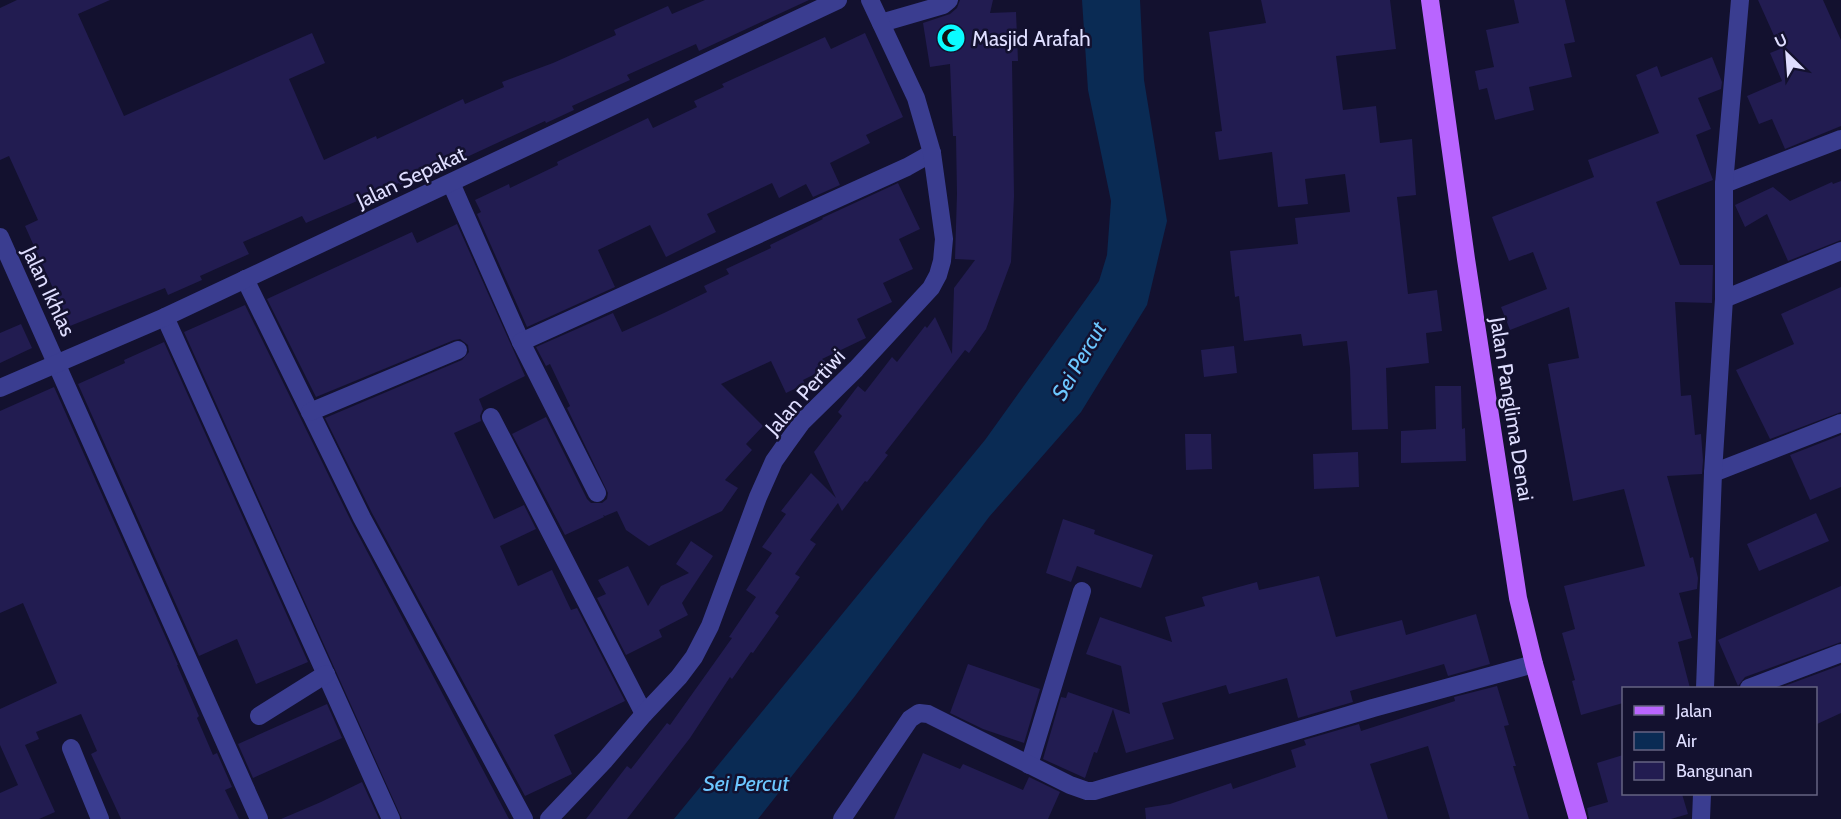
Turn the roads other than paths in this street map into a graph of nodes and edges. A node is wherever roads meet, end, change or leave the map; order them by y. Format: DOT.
graph roads {
  1 [pos="838,0"];
  2 [pos="870,0"];
  3 [pos="949,0"];
  4 [pos="1430,0"];
  5 [pos="1740,0"];
  6 [pos="881,23"];
  7 [pos="1841,139"];
  8 [pos="932,153"];
  9 [pos="451,183"];
  10 [pos="1724,184"];
  11 [pos="0,237"];
  12 [pos="1841,251"];
  13 [pos="245,279"];
  14 [pos="1725,299"];
  15 [pos="165,317"];
  16 [pos="521,342"];
  17 [pos="458,350"];
  18 [pos="58,364"];
  19 [pos="0,388"];
  20 [pos="310,412"];
  21 [pos="491,417"];
  22 [pos="1841,423"];
  23 [pos="1713,473"];
  24 [pos="597,493"];
  25 [pos="1082,591"];
  26 [pos="1841,653"];
  27 [pos="1534,664"];
  28 [pos="326,675"];
  29 [pos="1705,687"];
  30 [pos="1752,687"];
  31 [pos="644,714"];
  32 [pos="259,716"];
  33 [pos="71,748"];
  34 [pos="1029,765"];
  35 [pos="1702,795"];
  36 [pos="100,819"];
  37 [pos="260,819"];
  38 [pos="392,819"];
  39 [pos="524,819"];
  40 [pos="549,819"];
  41 [pos="842,819"];
  42 [pos="1578,819"];
  43 [pos="1701,819"];
  1 -- 9 [label="street, Jalan Sepakat"];
  2 -- 6 [label="street, Jalan Pertiwi"];
  3 -- 6 [label="street"];
  4 -- 27 [label="main road, Jalan Panglima Denai"];
  5 -- 10 [label="street"];
  6 -- 8 [label="street, Jalan Pertiwi"];
  7 -- 10 [label="street"];
  8 -- 16 [label="street"];
  8 -- 31 [label="street, Jalan Pertiwi"];
  9 -- 13 [label="street, Jalan Sepakat"];
  9 -- 16 [label="street"];
  10 -- 14 [label="street"];
  11 -- 18 [label="street, Jalan Ikhlas"];
  12 -- 14 [label="street"];
  13 -- 15 [label="street, Jalan Sepakat"];
  13 -- 20 [label="street"];
  14 -- 23 [label="street"];
  15 -- 18 [label="street, Jalan Sepakat"];
  15 -- 28 [label="street"];
  16 -- 24 [label="street"];
  17 -- 20 [label="street"];
  18 -- 19 [label="street, Jalan Sepakat"];
  18 -- 37 [label="street, Jalan Ikhlas"];
  20 -- 39 [label="street"];
  21 -- 31 [label="street"];
  22 -- 23 [label="street"];
  23 -- 29 [label="street"];
  25 -- 34 [label="street"];
  26 -- 30 [label="street"];
  27 -- 34 [label="street"];
  27 -- 42 [label="main road, Jalan Panglima Denai"];
  28 -- 32 [label="street"];
  28 -- 38 [label="street"];
  31 -- 40 [label="street, Jalan Pertiwi"];
  33 -- 36 [label="street"];
  34 -- 41 [label="street"];
  35 -- 43 [label="street"];
}
